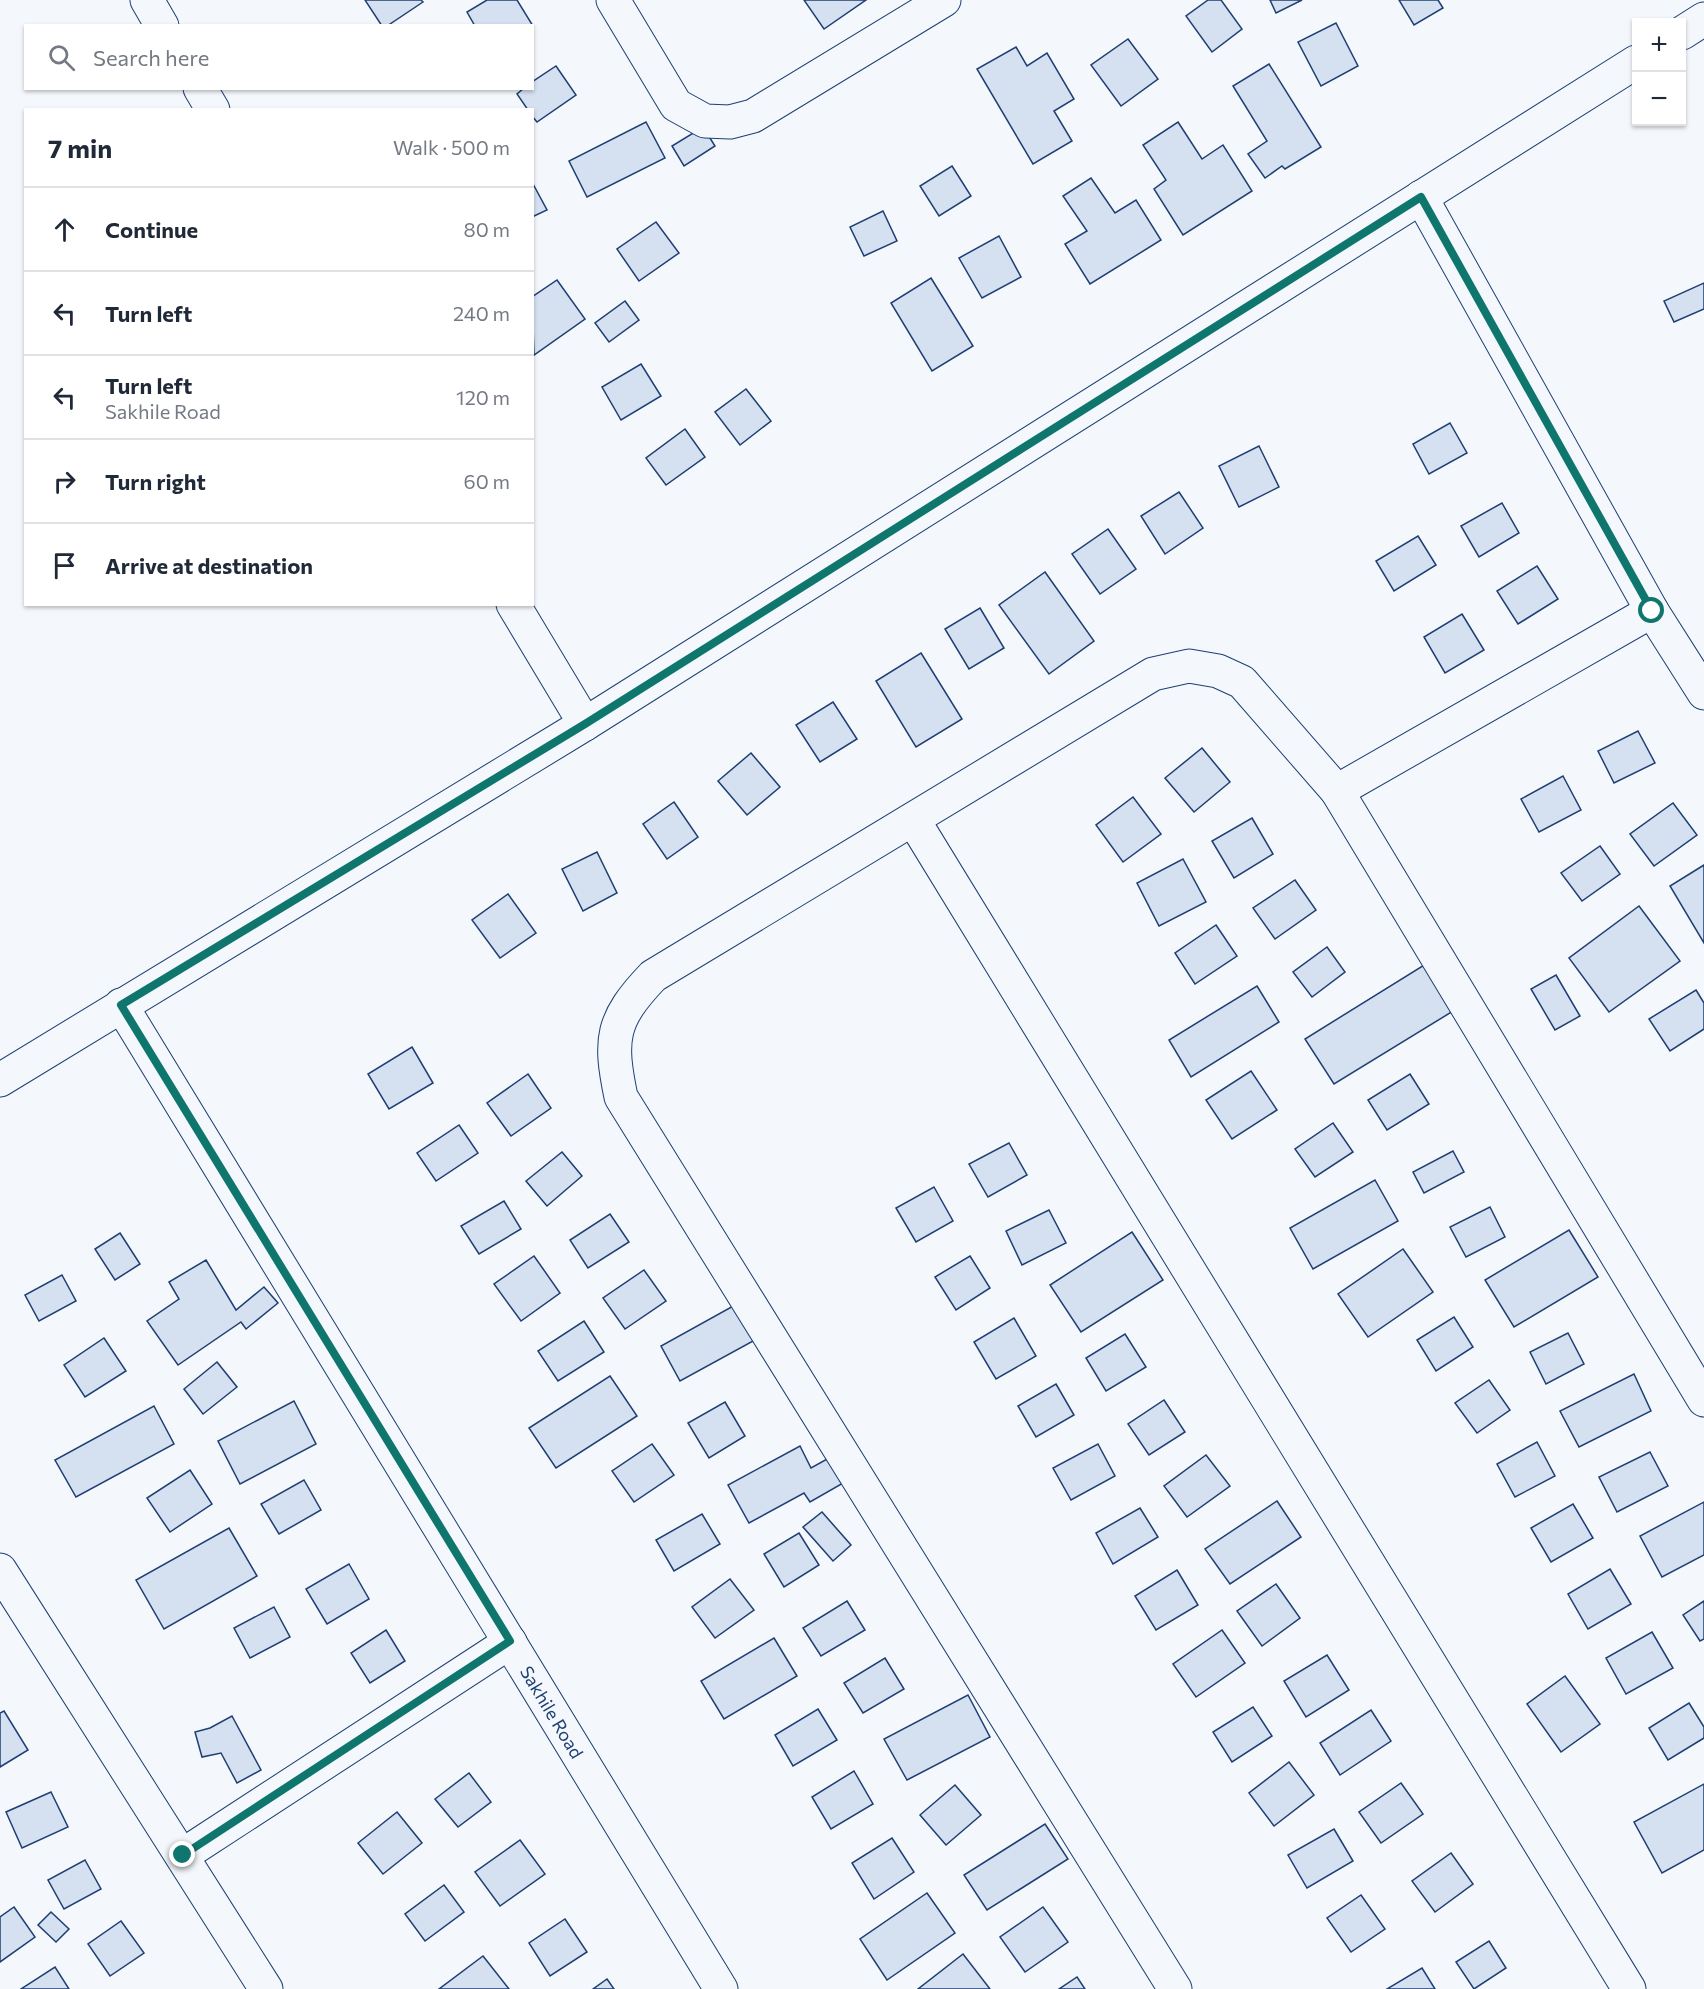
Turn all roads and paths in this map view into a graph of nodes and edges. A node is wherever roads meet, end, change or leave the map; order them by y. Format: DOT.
graph roads {
  1 [pos="147,0"];
  2 [pos="612,0"];
  3 [pos="944,0"];
  4 [pos="1704,19"];
  5 [pos="161,24"];
  6 [pos="1686,30"];
  7 [pos="1632,65"];
  8 [pos="201,90"];
  9 [pos="212,108"];
  10 [pos="1421,197"];
  11 [pos="514,606"];
  12 [pos="1652,611"];
  13 [pos="1704,693"];
  14 [pos="585,724"];
  15 [pos="1337,791"];
  16 [pos="914,821"];
  17 [pos="121,1005"];
  18 [pos="0,1080"];
  19 [pos="1704,1400"];
  20 [pos="0,1570"];
  21 [pos="510,1641"];
  22 [pos="183,1855"];
  23 [pos="266,1989"];
  24 [pos="721,1989"];
  25 [pos="1175,1989"];
  26 [pos="1629,1989"];
  1 -- 5 [label="street"];
  2 -- 3 [label="street"];
  4 -- 6 [label="street"];
  7 -- 10 [label="street"];
  8 -- 9 [label="street"];
  10 -- 12 [label="street"];
  10 -- 14 [label="street"];
  11 -- 14 [label="street"];
  12 -- 13 [label="street"];
  12 -- 15 [label="street"];
  14 -- 17 [label="street"];
  15 -- 16 [label="street"];
  15 -- 19 [label="street"];
  16 -- 25 [label="street"];
  16 -- 26 [label="street"];
  17 -- 18 [label="street"];
  17 -- 21 [label="street, Sakhile Road"];
  20 -- 22 [label="street"];
  21 -- 22 [label="street"];
  21 -- 24 [label="street, Sakhile Road"];
  22 -- 23 [label="street"];
}
